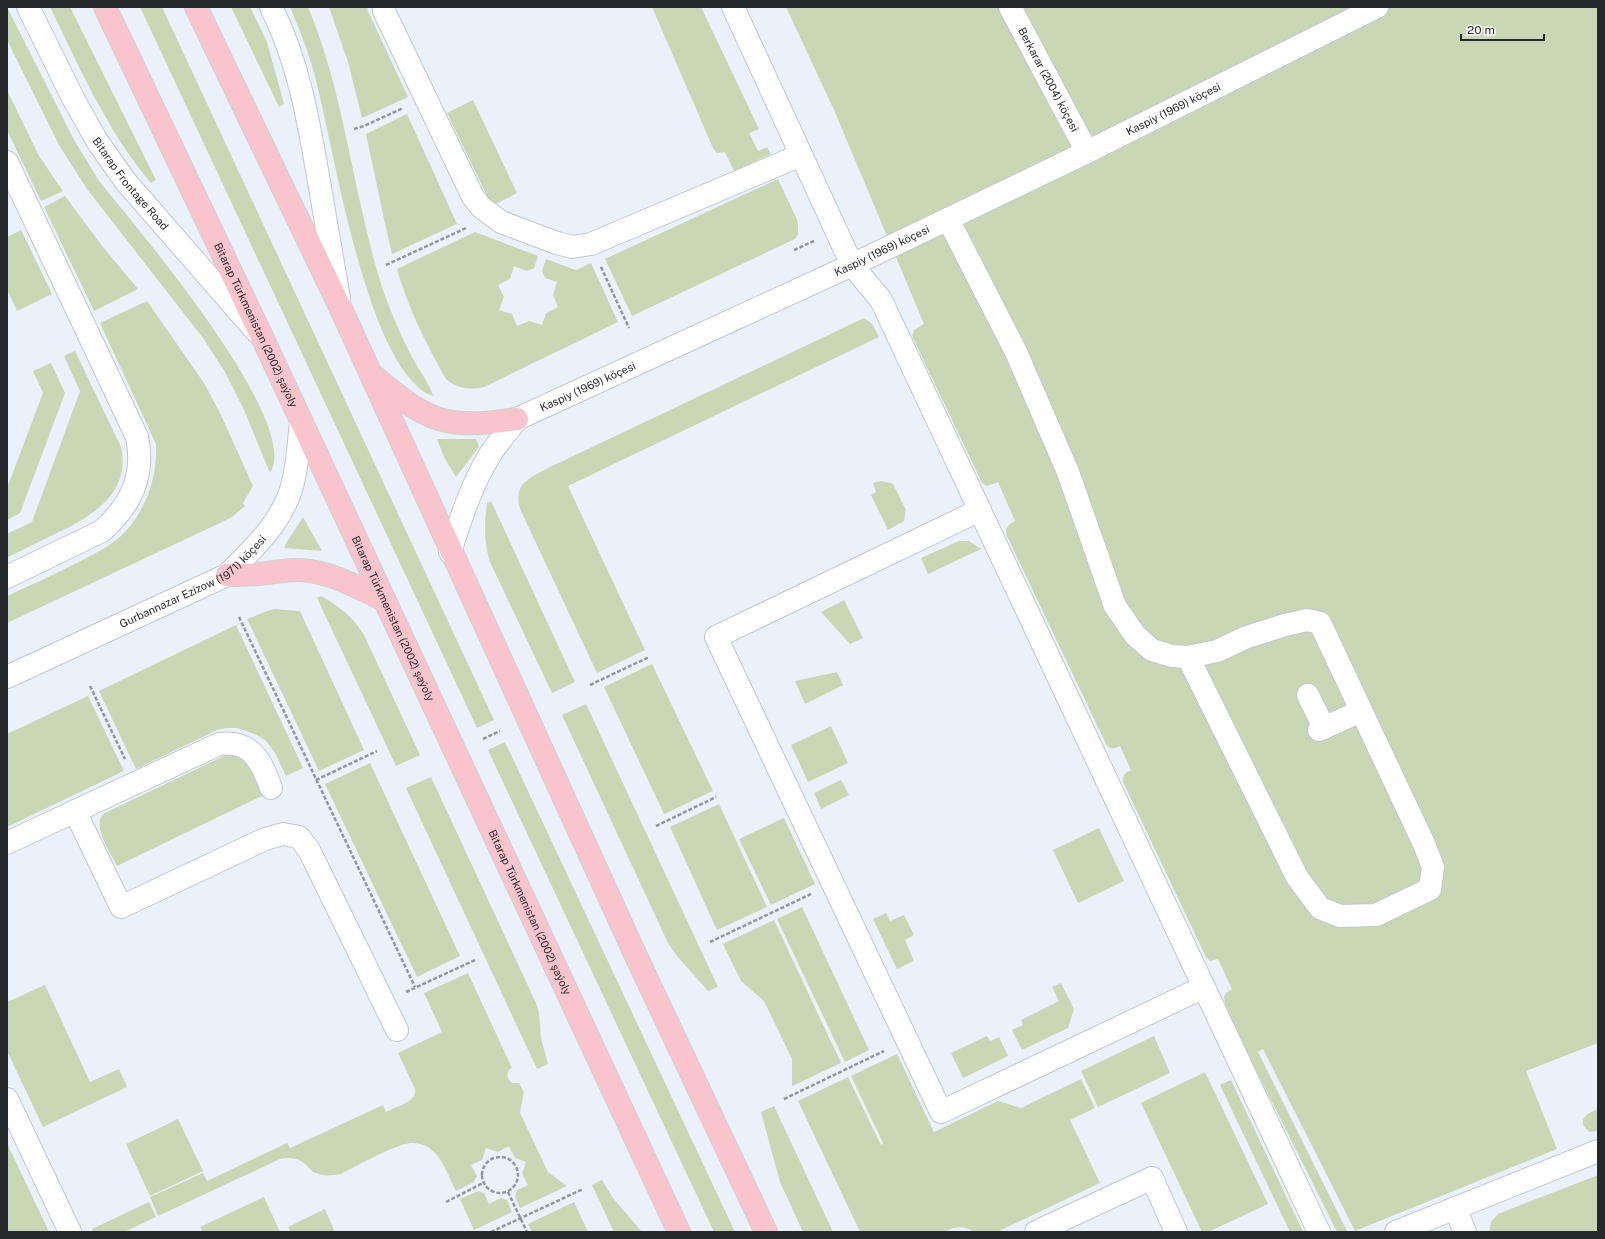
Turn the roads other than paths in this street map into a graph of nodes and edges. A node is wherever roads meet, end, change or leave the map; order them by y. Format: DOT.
graph roads {
  1 [pos="28,7"];
  2 [pos="105,7"];
  3 [pos="196,7"];
  4 [pos="272,7"];
  5 [pos="733,7"];
  6 [pos="1010,7"];
  7 [pos="1377,7"];
  8 [pos="384,11"];
  9 [pos="1087,152"];
  10 [pos="801,155"];
  11 [pos="7,162"];
  12 [pos="948,218"];
  13 [pos="852,264"];
  14 [pos="342,311"];
  15 [pos="263,339"];
  16 [pos="368,372"];
  17 [pos="517,419"];
  18 [pos="301,421"];
  19 [pos="980,510"];
  20 [pos="450,552"];
  21 [pos="227,575"];
  22 [pos="7,577"];
  23 [pos="384,600"];
  24 [pos="1188,657"];
  25 [pos="7,678"];
  26 [pos="1308,695"];
  27 [pos="1360,711"];
  28 [pos="271,788"];
  29 [pos="74,811"];
  30 [pos="7,843"];
  31 [pos="1204,987"];
  32 [pos="397,1030"];
  33 [pos="7,1099"];
  34 [pos="1598,1151"];
  35 [pos="1455,1208"];
  36 [pos="70,1232"];
  37 [pos="678,1232"];
  38 [pos="766,1232"];
  39 [pos="1036,1232"];
  40 [pos="1176,1232"];
  41 [pos="1319,1232"];
  42 [pos="1396,1232"];
  43 [pos="1465,1232"];
  1 -- 15 [label="street, Bitarap Frontage Road"];
  2 -- 15 [label="main road, Bitarap Türkmenistan (2002) şaýoly"];
  3 -- 14 [label="main road"];
  4 -- 14 [label="street"];
  5 -- 10 [label="street"];
  6 -- 9 [label="street, Berkarar (2004) köçesi"];
  7 -- 9 [label="street, Kaspiy (1969) köçesi"];
  8 -- 10 [label="street"];
  9 -- 12 [label="street, Kaspiy (1969) köçesi"];
  10 -- 13 [label="street"];
  11 -- 22 [label="street"];
  12 -- 13 [label="street, Kaspiy (1969) köçesi"];
  12 -- 24 [label="street"];
  13 -- 17 [label="street, Kaspiy (1969) köçesi"];
  13 -- 19 [label="street"];
  14 -- 16 [label="main road"];
  15 -- 18 [label="main road, Bitarap Türkmenistan (2002) şaýoly"];
  16 -- 17 [label="main road"];
  16 -- 20 [label="main road"];
  17 -- 20 [label="street, Kaspiy (1969) köçesi"];
  18 -- 21 [label="street, Gurbannazar Ezizow (1971) köçesi"];
  18 -- 23 [label="main road, Bitarap Türkmenistan (2002) şaýoly"];
  19 -- 31 [label="street"];
  19 -- 31 [label="street"];
  20 -- 38 [label="main road"];
  21 -- 23 [label="main road"];
  21 -- 25 [label="street, Gurbannazar Ezizow (1971) köçesi"];
  23 -- 37 [label="main road, Bitarap Türkmenistan (2002) şaýoly"];
  24 -- 27 [label="street"];
  24 -- 27 [label="street"];
  26 -- 27 [label="street"];
  28 -- 29 [label="street"];
  29 -- 30 [label="street"];
  29 -- 32 [label="street"];
  31 -- 41 [label="street"];
  33 -- 36 [label="street"];
  34 -- 35 [label="street"];
  35 -- 42 [label="street"];
  35 -- 43 [label="street"];
  39 -- 40 [label="street"];
}
